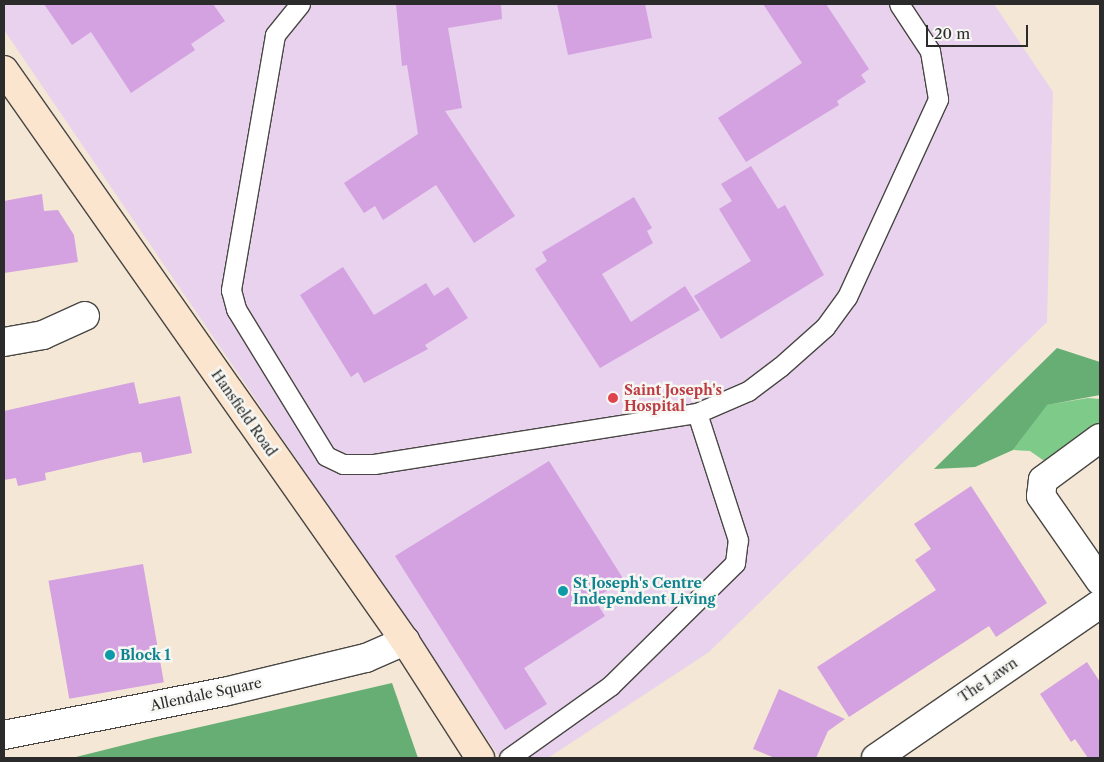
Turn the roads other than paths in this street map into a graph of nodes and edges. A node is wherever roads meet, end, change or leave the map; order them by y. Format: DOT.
graph roads {
  1 [pos="300,4"];
  2 [pos="899,4"];
  3 [pos="7,84"];
  4 [pos="85,316"];
  5 [pos="4,342"];
  6 [pos="697,413"];
  7 [pos="1100,438"];
  8 [pos="1100,581"];
  9 [pos="1100,604"];
  10 [pos="405,641"];
  11 [pos="4,735"];
  12 [pos="480,758"];
  13 [pos="509,758"];
  14 [pos="876,758"];
  1 -- 6 [label="lane"];
  2 -- 6 [label="lane"];
  3 -- 10 [label="street, Hansfield Road"];
  4 -- 5 [label="street"];
  6 -- 13 [label="lane"];
  7 -- 8 [label="street"];
  9 -- 14 [label="street, The Lawn"];
  10 -- 11 [label="street, Allendale Square"];
  10 -- 12 [label="street, Hansfield Road"];
}
